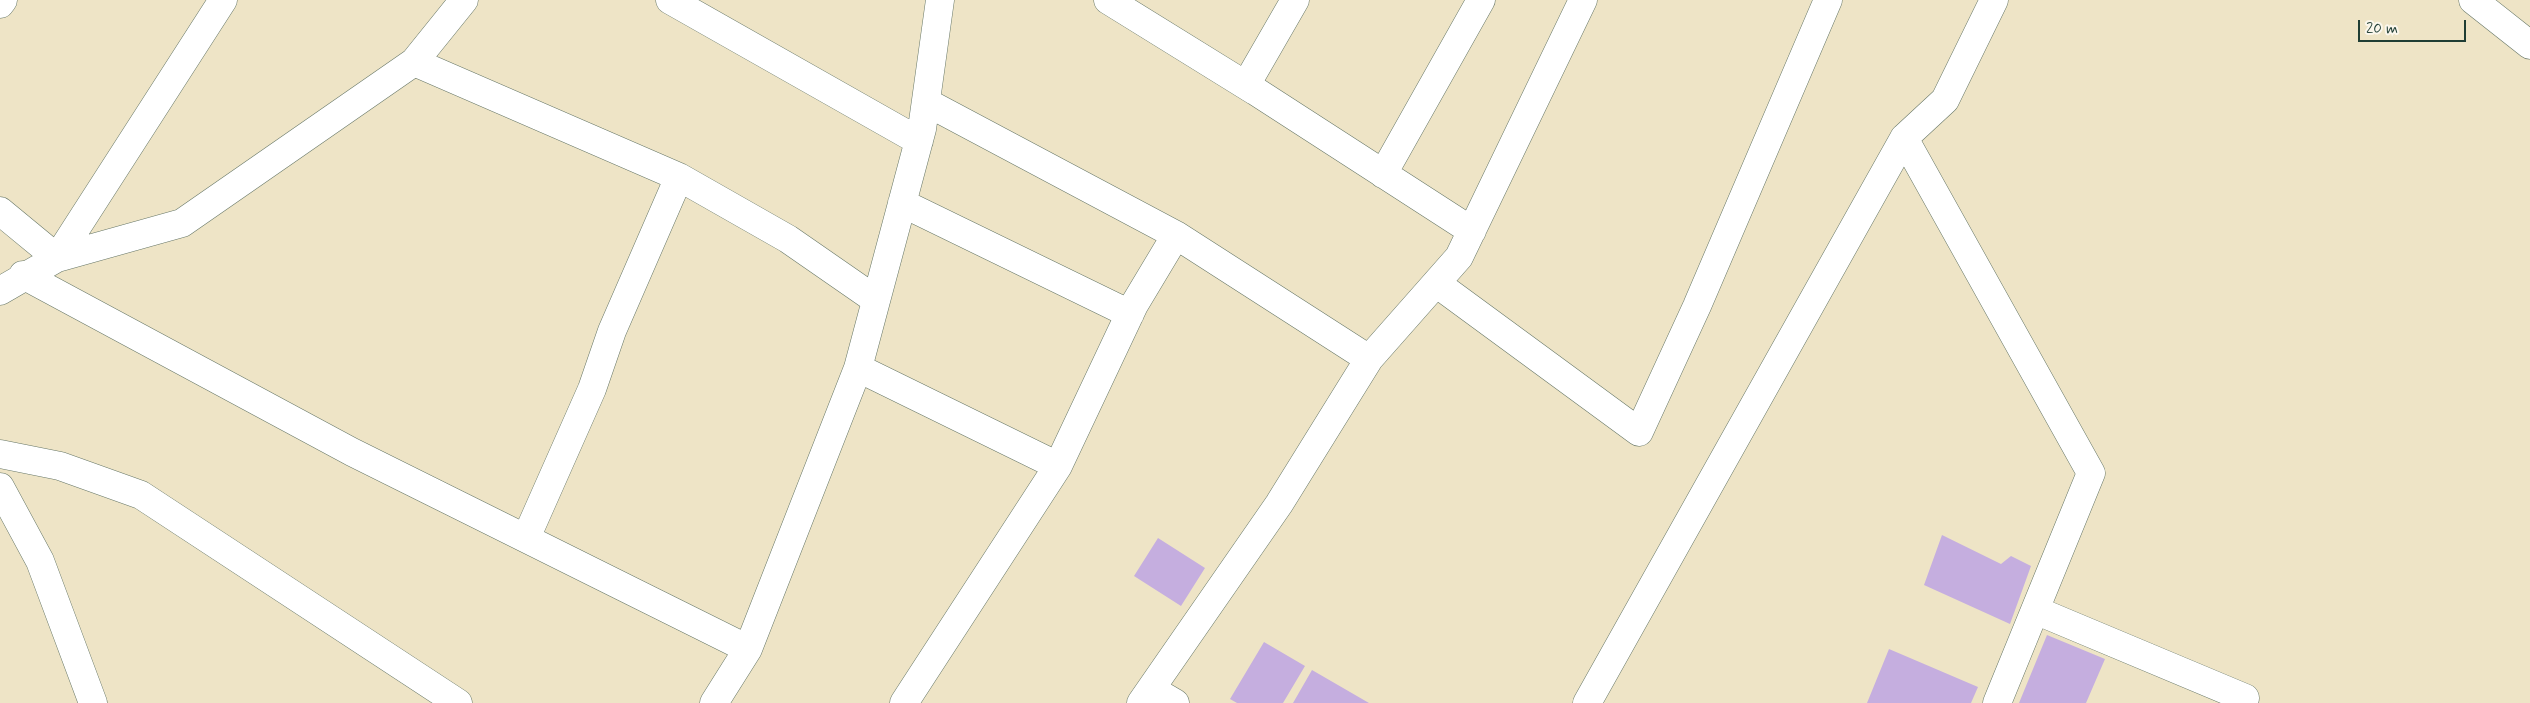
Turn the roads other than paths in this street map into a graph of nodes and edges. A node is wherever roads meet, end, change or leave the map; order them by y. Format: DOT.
graph roads {
  1 [pos="3,0"];
  2 [pos="223,0"];
  3 [pos="464,0"];
  4 [pos="670,0"];
  5 [pos="940,0"];
  6 [pos="1108,0"];
  7 [pos="1295,0"];
  8 [pos="1481,0"];
  9 [pos="1582,0"];
  10 [pos="1828,0"];
  11 [pos="1994,0"];
  12 [pos="2474,0"];
  13 [pos="0,4"];
  14 [pos="2530,45"];
  15 [pos="414,62"];
  16 [pos="1255,91"];
  17 [pos="926,102"];
  18 [pos="1904,138"];
  19 [pos="919,141"];
  20 [pos="1383,174"];
  21 [pos="680,177"];
  22 [pos="902,203"];
  23 [pos="0,211"];
  24 [pos="1472,231"];
  25 [pos="1176,235"];
  26 [pos="57,258"];
  27 [pos="23,275"];
  28 [pos="1436,283"];
  29 [pos="0,291"];
  30 [pos="876,300"];
  31 [pos="1130,314"];
  32 [pos="1369,359"];
  33 [pos="858,368"];
  34 [pos="0,454"];
  35 [pos="1058,466"];
  36 [pos="0,487"];
  37 [pos="526,538"];
  38 [pos="2035,610"];
  39 [pos="748,649"];
  40 [pos="1146,696"];
  41 [pos="93,703"];
  42 [pos="458,703"];
  43 [pos="714,703"];
  44 [pos="904,703"];
  45 [pos="1175,703"];
  46 [pos="1586,703"];
  47 [pos="1997,703"];
  48 [pos="2243,703"];
  1 -- 13 [label="street"];
  2 -- 26 [label="street"];
  3 -- 15 [label="street"];
  4 -- 19 [label="street"];
  5 -- 17 [label="street"];
  6 -- 16 [label="street"];
  7 -- 16 [label="street"];
  8 -- 20 [label="street"];
  9 -- 24 [label="street"];
  10 -- 28 [label="street"];
  11 -- 18 [label="street"];
  12 -- 14 [label="street"];
  15 -- 21 [label="street"];
  15 -- 26 [label="street"];
  16 -- 20 [label="street"];
  17 -- 19 [label="street"];
  17 -- 25 [label="street"];
  18 -- 38 [label="street"];
  18 -- 46 [label="street"];
  19 -- 22 [label="street"];
  20 -- 24 [label="street"];
  21 -- 30 [label="street"];
  21 -- 37 [label="street"];
  22 -- 30 [label="street"];
  22 -- 31 [label="street"];
  23 -- 26 [label="street"];
  24 -- 28 [label="street"];
  25 -- 31 [label="street"];
  25 -- 32 [label="street"];
  26 -- 27 [label="street"];
  27 -- 29 [label="street"];
  27 -- 37 [label="street"];
  28 -- 32 [label="street"];
  30 -- 33 [label="street"];
  31 -- 35 [label="street"];
  32 -- 40 [label="street"];
  33 -- 35 [label="street"];
  33 -- 39 [label="street"];
  34 -- 42 [label="street"];
  35 -- 44 [label="street"];
  36 -- 41 [label="street"];
  37 -- 39 [label="street"];
  38 -- 47 [label="street"];
  38 -- 48 [label="street"];
  39 -- 43 [label="street"];
  40 -- 45 [label="street"];
}
